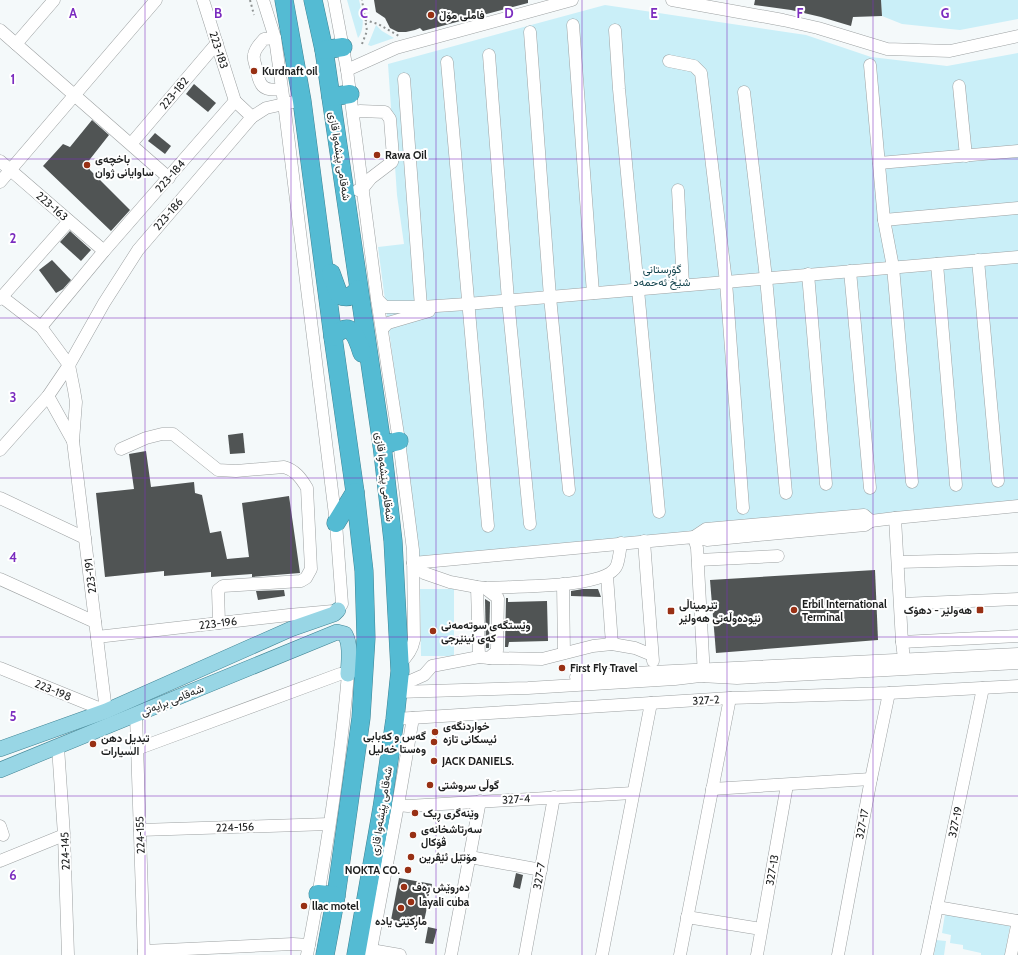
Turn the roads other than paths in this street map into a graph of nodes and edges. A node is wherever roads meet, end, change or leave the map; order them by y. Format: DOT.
graph roads {
  1 [pos="54,0"];
  2 [pos="156,0"];
  3 [pos="203,0"];
  4 [pos="263,0"];
  5 [pos="284,0"];
  6 [pos="313,0"];
  7 [pos="334,0"];
  8 [pos="572,0"];
  9 [pos="672,0"];
  10 [pos="573,25"];
  11 [pos="0,30"];
  12 [pos="615,30"];
  13 [pos="530,32"];
  14 [pos="1018,36"];
  15 [pos="275,38"];
  16 [pos="217,43"];
  17 [pos="16,44"];
  18 [pos="343,47"];
  19 [pos="324,50"];
  20 [pos="489,55"];
  21 [pos="669,61"];
  22 [pos="446,62"];
  23 [pos="870,65"];
  24 [pos="347,70"];
  25 [pos="404,79"];
  26 [pos="958,86"];
  27 [pos="281,89"];
  28 [pos="744,92"];
  29 [pos="350,94"];
  30 [pos="74,95"];
  31 [pos="331,97"];
  32 [pos="236,101"];
  33 [pos="293,102"];
  34 [pos="352,113"];
  35 [pos="252,117"];
  36 [pos="130,144"];
  37 [pos="1018,151"];
  38 [pos="966,156"];
  39 [pos="0,161"];
  40 [pos="879,163"];
  41 [pos="10,169"];
  42 [pos="169,178"];
  43 [pos="0,182"];
  44 [pos="363,188"];
  45 [pos="678,190"];
  46 [pos="346,198"];
  47 [pos="1018,208"];
  48 [pos="884,220"];
  49 [pos="69,221"];
  50 [pos="318,232"];
  51 [pos="104,251"];
  52 [pos="1018,256"];
  53 [pos="978,260"];
  54 [pos="936,264"];
  55 [pos="893,267"];
  56 [pos="850,271"];
  57 [pos="808,274"];
  58 [pos="766,278"];
  59 [pos="726,282"];
  60 [pos="683,285"];
  61 [pos="358,289"];
  62 [pos="639,289"];
  63 [pos="593,293"];
  64 [pos="550,297"];
  65 [pos="1,298"];
  66 [pos="377,300"];
  67 [pos="508,300"];
  68 [pos="467,304"];
  69 [pos="421,307"];
  70 [pos="41,327"];
  71 [pos="382,329"];
  72 [pos="333,337"];
  73 [pos="69,365"];
  74 [pos="372,382"];
  75 [pos="48,396"];
  76 [pos="73,441"];
  77 [pos="399,441"];
  78 [pos="382,445"];
  79 [pos="121,449"];
  80 [pos="0,450"];
  81 [pos="912,482"];
  82 [pos="998,482"];
  83 [pos="826,484"];
  84 [pos="956,485"];
  85 [pos="870,488"];
  86 [pos="569,490"];
  87 [pos="355,492"];
  88 [pos="786,493"];
  89 [pos="0,498"];
  90 [pos="1018,506"];
  91 [pos="743,508"];
  92 [pos="659,512"];
  93 [pos="895,518"];
  94 [pos="336,523"];
  95 [pos="530,524"];
  96 [pos="488,526"];
  97 [pos="694,537"];
  98 [pos="85,538"];
  99 [pos="644,541"];
  100 [pos="621,543"];
  101 [pos="778,556"];
  102 [pos="1018,559"];
  103 [pos="698,560"];
  104 [pos="413,562"];
  105 [pos="898,562"];
  106 [pos="607,576"];
  107 [pos="0,579"];
  108 [pos="563,584"];
  109 [pos="481,587"];
  110 [pos="1018,599"];
  111 [pos="901,604"];
  112 [pos="338,610"];
  113 [pos="95,622"];
  114 [pos="219,623"];
  115 [pos="1018,636"];
  116 [pos="97,637"];
  117 [pos="902,642"];
  118 [pos="612,644"];
  119 [pos="564,653"];
  120 [pos="1018,654"];
  121 [pos="652,655"];
  122 [pos="484,658"];
  123 [pos="400,663"];
  124 [pos="1018,663"];
  125 [pos="905,665"];
  126 [pos="0,668"];
  127 [pos="704,672"];
  128 [pos="356,675"];
  129 [pos="654,676"];
  130 [pos="185,677"];
  131 [pos="1018,686"];
  132 [pos="983,688"];
  133 [pos="398,689"];
  134 [pos="194,691"];
  135 [pos="890,693"];
  136 [pos="730,698"];
  137 [pos="651,703"];
  138 [pos="106,711"];
  139 [pos="136,715"];
  140 [pos="404,718"];
  141 [pos="58,747"];
  142 [pos="137,749"];
  143 [pos="0,750"];
  144 [pos="0,770"];
  145 [pos="871,780"];
  146 [pos="787,785"];
  147 [pos="712,789"];
  148 [pos="633,793"];
  149 [pos="554,797"];
  150 [pos="480,801"];
  151 [pos="398,806"];
  152 [pos="329,824"];
  153 [pos="140,830"];
  154 [pos="64,835"];
  155 [pos="470,857"];
  156 [pos="0,861"];
  157 [pos="541,870"];
  158 [pos="368,890"];
  159 [pos="318,894"];
  160 [pos="336,896"];
  161 [pos="937,907"];
  162 [pos="379,913"];
  163 [pos="687,917"];
  164 [pos="1018,921"];
  165 [pos="761,929"];
  166 [pos="308,950"];
  167 [pos="144,953"];
  168 [pos="366,953"];
  169 [pos="68,955"];
  170 [pos="325,955"];
  171 [pos="400,955"];
  172 [pos="451,955"];
  173 [pos="525,955"];
  174 [pos="602,955"];
  175 [pos="680,955"];
  176 [pos="757,955"];
  177 [pos="838,955"];
  178 [pos="927,955"];
  179 [pos="1011,955"];
  1 -- 17 [label="street"];
  2 -- 30 [label="street"];
  3 -- 16 [label="street, 223-183"];
  4 -- 15 [label="street"];
  5 -- 33 [label="highway"];
  6 -- 19 [label="highway, شەقامی پێشەوا قازی"];
  7 -- 18 [label="street"];
  8 -- 24 [label="street"];
  9 -- 14 [label="street"];
  10 -- 63 [label="street"];
  11 -- 17 [label="street"];
  12 -- 62 [label="street"];
  13 -- 64 [label="street"];
  15 -- 27 [label="street"];
  15 -- 27 [label="street"];
  16 -- 32 [label="street, 223-183"];
  16 -- 36 [label="street, 223-182"];
  17 -- 30 [label="street"];
  18 -- 19 [label="highway"];
  18 -- 24 [label="street"];
  19 -- 31 [label="highway, شەقامی پێشەوا قازی"];
  20 -- 67 [label="street"];
  21 -- 59 [label="street"];
  22 -- 68 [label="street"];
  23 -- 40 [label="street"];
  24 -- 29 [label="street"];
  25 -- 69 [label="street"];
  26 -- 38 [label="street"];
  27 -- 33 [label="street"];
  28 -- 58 [label="street"];
  29 -- 31 [label="highway"];
  29 -- 34 [label="street"];
  30 -- 36 [label="street"];
  30 -- 41 [label="street"];
  31 -- 46 [label="highway, شەقامی پێشەوا قازی"];
  32 -- 35 [label="street"];
  32 -- 42 [label="street, 223-184"];
  33 -- 35 [label="street, 223-186"];
  33 -- 50 [label="highway"];
  33 -- 94 [label="street"];
  34 -- 44 [label="street"];
  34 -- 44 [label="street"];
  35 -- 73 [label="street, 223-186"];
  36 -- 42 [label="street"];
  37 -- 38 [label="street"];
  38 -- 40 [label="street"];
  39 -- 41 [label="street, 223-163"];
  40 -- 48 [label="street"];
  41 -- 43 [label="street"];
  41 -- 49 [label="street, 223-163"];
  42 -- 51 [label="street, 223-184"];
  44 -- 46 [label="street"];
  44 -- 66 [label="street"];
  45 -- 60 [label="street"];
  46 -- 61 [label="highway, شەقامی پێشەوا قازی"];
  47 -- 48 [label="street"];
  48 -- 55 [label="street"];
  49 -- 51 [label="street, 223-163"];
  49 -- 65 [label="street"];
  50 -- 61 [label="highway"];
  50 -- 72 [label="highway"];
  51 -- 70 [label="street, 223-184"];
  52 -- 53 [label="street"];
  53 -- 54 [label="street"];
  53 -- 82 [label="street"];
  54 -- 55 [label="street"];
  54 -- 84 [label="street"];
  55 -- 56 [label="street"];
  55 -- 81 [label="street"];
  56 -- 57 [label="street"];
  56 -- 85 [label="street"];
  57 -- 58 [label="street"];
  57 -- 83 [label="street"];
  58 -- 59 [label="street"];
  58 -- 88 [label="street"];
  59 -- 60 [label="street"];
  59 -- 91 [label="street"];
  60 -- 62 [label="street"];
  61 -- 74 [label="highway, شەقامی پێشەوا قازی"];
  62 -- 63 [label="street"];
  62 -- 92 [label="street"];
  63 -- 64 [label="street"];
  64 -- 67 [label="street"];
  64 -- 86 [label="street"];
  65 -- 70 [label="street"];
  66 -- 69 [label="street"];
  66 -- 71 [label="street"];
  67 -- 68 [label="street"];
  67 -- 95 [label="street"];
  68 -- 69 [label="street"];
  68 -- 71 [label="street"];
  68 -- 96 [label="street"];
  70 -- 73 [label="street"];
  71 -- 77 [label="street"];
  72 -- 74 [label="highway"];
  72 -- 87 [label="highway"];
  73 -- 75 [label="street, 223-186"];
  73 -- 76 [label="street"];
  74 -- 78 [label="highway, شەقامی پێشەوا قازی"];
  75 -- 76 [label="street"];
  75 -- 80 [label="street, 223-186"];
  76 -- 98 [label="street, 223-191"];
  77 -- 78 [label="highway"];
  77 -- 104 [label="street"];
  78 -- 123 [label="highway, شەقامی پێشەوا قازی"];
  79 -- 114 [label="street"];
  87 -- 94 [label="highway"];
  87 -- 128 [label="highway"];
  89 -- 98 [label="street"];
  90 -- 93 [label="street"];
  93 -- 97 [label="street"];
  93 -- 105 [label="street"];
  94 -- 112 [label="street"];
  97 -- 99 [label="street"];
  97 -- 103 [label="street"];
  98 -- 113 [label="street, 223-191"];
  99 -- 100 [label="street"];
  99 -- 121 [label="street"];
  100 -- 104 [label="street"];
  100 -- 106 [label="street"];
  101 -- 103 [label="street"];
  102 -- 105 [label="street"];
  103 -- 127 [label="street"];
  104 -- 109 [label="street"];
  104 -- 123 [label="street"];
  105 -- 111 [label="street"];
  106 -- 108 [label="street"];
  106 -- 118 [label="street"];
  107 -- 113 [label="street"];
  108 -- 109 [label="street"];
  108 -- 119 [label="street"];
  109 -- 122 [label="street"];
  109 -- 122 [label="street"];
  110 -- 111 [label="street"];
  111 -- 117 [label="street"];
  112 -- 114 [label="street, 223-196"];
  112 -- 130 [label="main road, شەقامی برایەتی"];
  113 -- 116 [label="street, 223-191"];
  114 -- 116 [label="street, 223-196"];
  115 -- 117 [label="street"];
  116 -- 138 [label="street, 223-191"];
  117 -- 125 [label="street"];
  118 -- 119 [label="street"];
  118 -- 121 [label="street"];
  119 -- 122 [label="street"];
  120 -- 125 [label="street"];
  121 -- 129 [label="street"];
  122 -- 133 [label="street"];
  123 -- 133 [label="highway, شەقامی پێشەوا قازی"];
  124 -- 125 [label="street"];
  125 -- 127 [label="street"];
  126 -- 138 [label="street, 223-198"];
  127 -- 129 [label="street"];
  128 -- 134 [label="main road, شەقامی برایەتی"];
  128 -- 142 [label="street"];
  128 -- 152 [label="street"];
  128 -- 160 [label="highway"];
  129 -- 133 [label="street"];
  130 -- 134 [label="main road"];
  130 -- 138 [label="main road, شەقامی برایەتی"];
  131 -- 132 [label="street, 327-2"];
  132 -- 135 [label="street, 327-2"];
  132 -- 161 [label="street, 327-19"];
  133 -- 140 [label="highway, شەقامی پێشەوا قازی"];
  134 -- 139 [label="main road, شەقامی برایەتی"];
  135 -- 136 [label="street, 327-2"];
  135 -- 145 [label="street, 327-17"];
  136 -- 137 [label="street, 327-2"];
  136 -- 147 [label="street"];
  137 -- 140 [label="street, 327-2"];
  137 -- 148 [label="street"];
  138 -- 143 [label="main road, شەقامی برایەتی"];
  139 -- 141 [label="main road, شەقامی برایەتی"];
  139 -- 142 [label="street, 224-155"];
  140 -- 151 [label="street"];
  140 -- 158 [label="highway, شەقامی پێشەوا قازی"];
  141 -- 144 [label="main road, شەقامی برایەتی"];
  141 -- 154 [label="street, 224-145"];
  142 -- 153 [label="street, 224-155"];
  145 -- 146 [label="street"];
  145 -- 177 [label="street, 327-17"];
  146 -- 147 [label="street"];
  146 -- 165 [label="street, 327-13"];
  147 -- 163 [label="street"];
  148 -- 149 [label="street, 327-4"];
  148 -- 174 [label="street"];
  149 -- 150 [label="street, 327-4"];
  149 -- 157 [label="street, 327-7"];
  150 -- 151 [label="street, 327-4"];
  150 -- 155 [label="street"];
  151 -- 162 [label="street"];
  152 -- 153 [label="street, 224-156"];
  152 -- 159 [label="street"];
  153 -- 167 [label="street, 224-155"];
  154 -- 156 [label="street"];
  154 -- 169 [label="street, 224-145"];
  155 -- 157 [label="street"];
  155 -- 172 [label="street"];
  157 -- 173 [label="street, 327-7"];
  158 -- 162 [label="highway"];
  158 -- 168 [label="highway, شەقامی پێشەوا قازی"];
  159 -- 160 [label="highway"];
  159 -- 166 [label="street"];
  160 -- 170 [label="highway"];
  161 -- 164 [label="street"];
  161 -- 178 [label="street, 327-19"];
  162 -- 168 [label="street"];
  163 -- 165 [label="street"];
  163 -- 175 [label="street"];
  164 -- 179 [label="street"];
  165 -- 176 [label="street, 327-13"];
  166 -- 167 [label="street"];
  168 -- 171 [label="street"];
}
